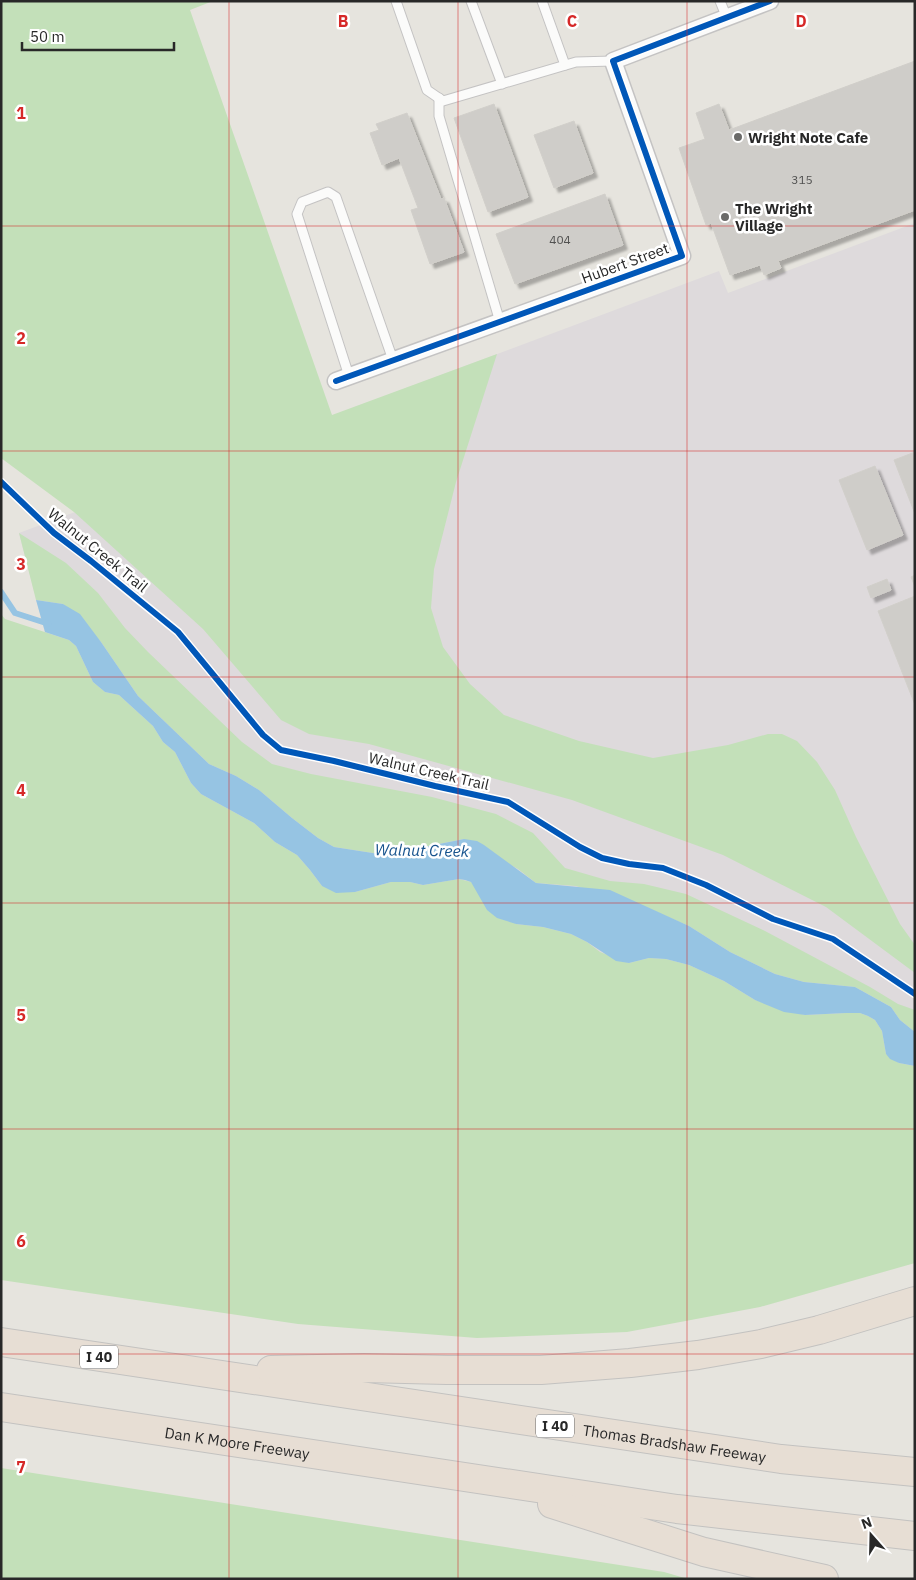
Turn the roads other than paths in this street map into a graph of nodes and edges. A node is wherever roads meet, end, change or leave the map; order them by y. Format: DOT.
graph roads {
  1 [pos="396,1"];
  2 [pos="471,1"];
  3 [pos="542,1"];
  4 [pos="720,1"];
  5 [pos="770,1"];
  6 [pos="727,18"];
  7 [pos="613,61"];
  8 [pos="565,65"];
  9 [pos="502,84"];
  10 [pos="439,98"];
  11 [pos="500,322"];
  12 [pos="393,360"];
  13 [pos="343,378"];
  14 [pos="915,1301"];
  15 [pos="1,1342"];
  16 [pos="197,1372"];
  17 [pos="1,1407"];
  18 [pos="915,1472"];
  19 [pos="472,1478"];
  20 [pos="915,1536"];
  21 [pos="824,1579"];
  1 -- 10 [label="lane"];
  2 -- 9 [label="lane"];
  3 -- 8 [label="lane"];
  4 -- 6 [label="lane"];
  5 -- 6 [label="street"];
  6 -- 7 [label="street"];
  7 -- 8 [label="lane"];
  7 -- 11 [label="street, Hubert Street"];
  8 -- 9 [label="lane"];
  9 -- 10 [label="lane"];
  10 -- 11 [label="lane"];
  11 -- 12 [label="street, Hubert Street"];
  12 -- 13 [label="street, Hubert Street"];
  12 -- 13 [label="lane"];
  14 -- 16 [label="highway"];
  15 -- 16 [label="highway, I 40"];
  16 -- 18 [label="highway, Thomas Bradshaw Freeway / I 40"];
  17 -- 19 [label="highway, Dan K Moore Freeway"];
  19 -- 20 [label="highway"];
  19 -- 21 [label="highway"];
}
